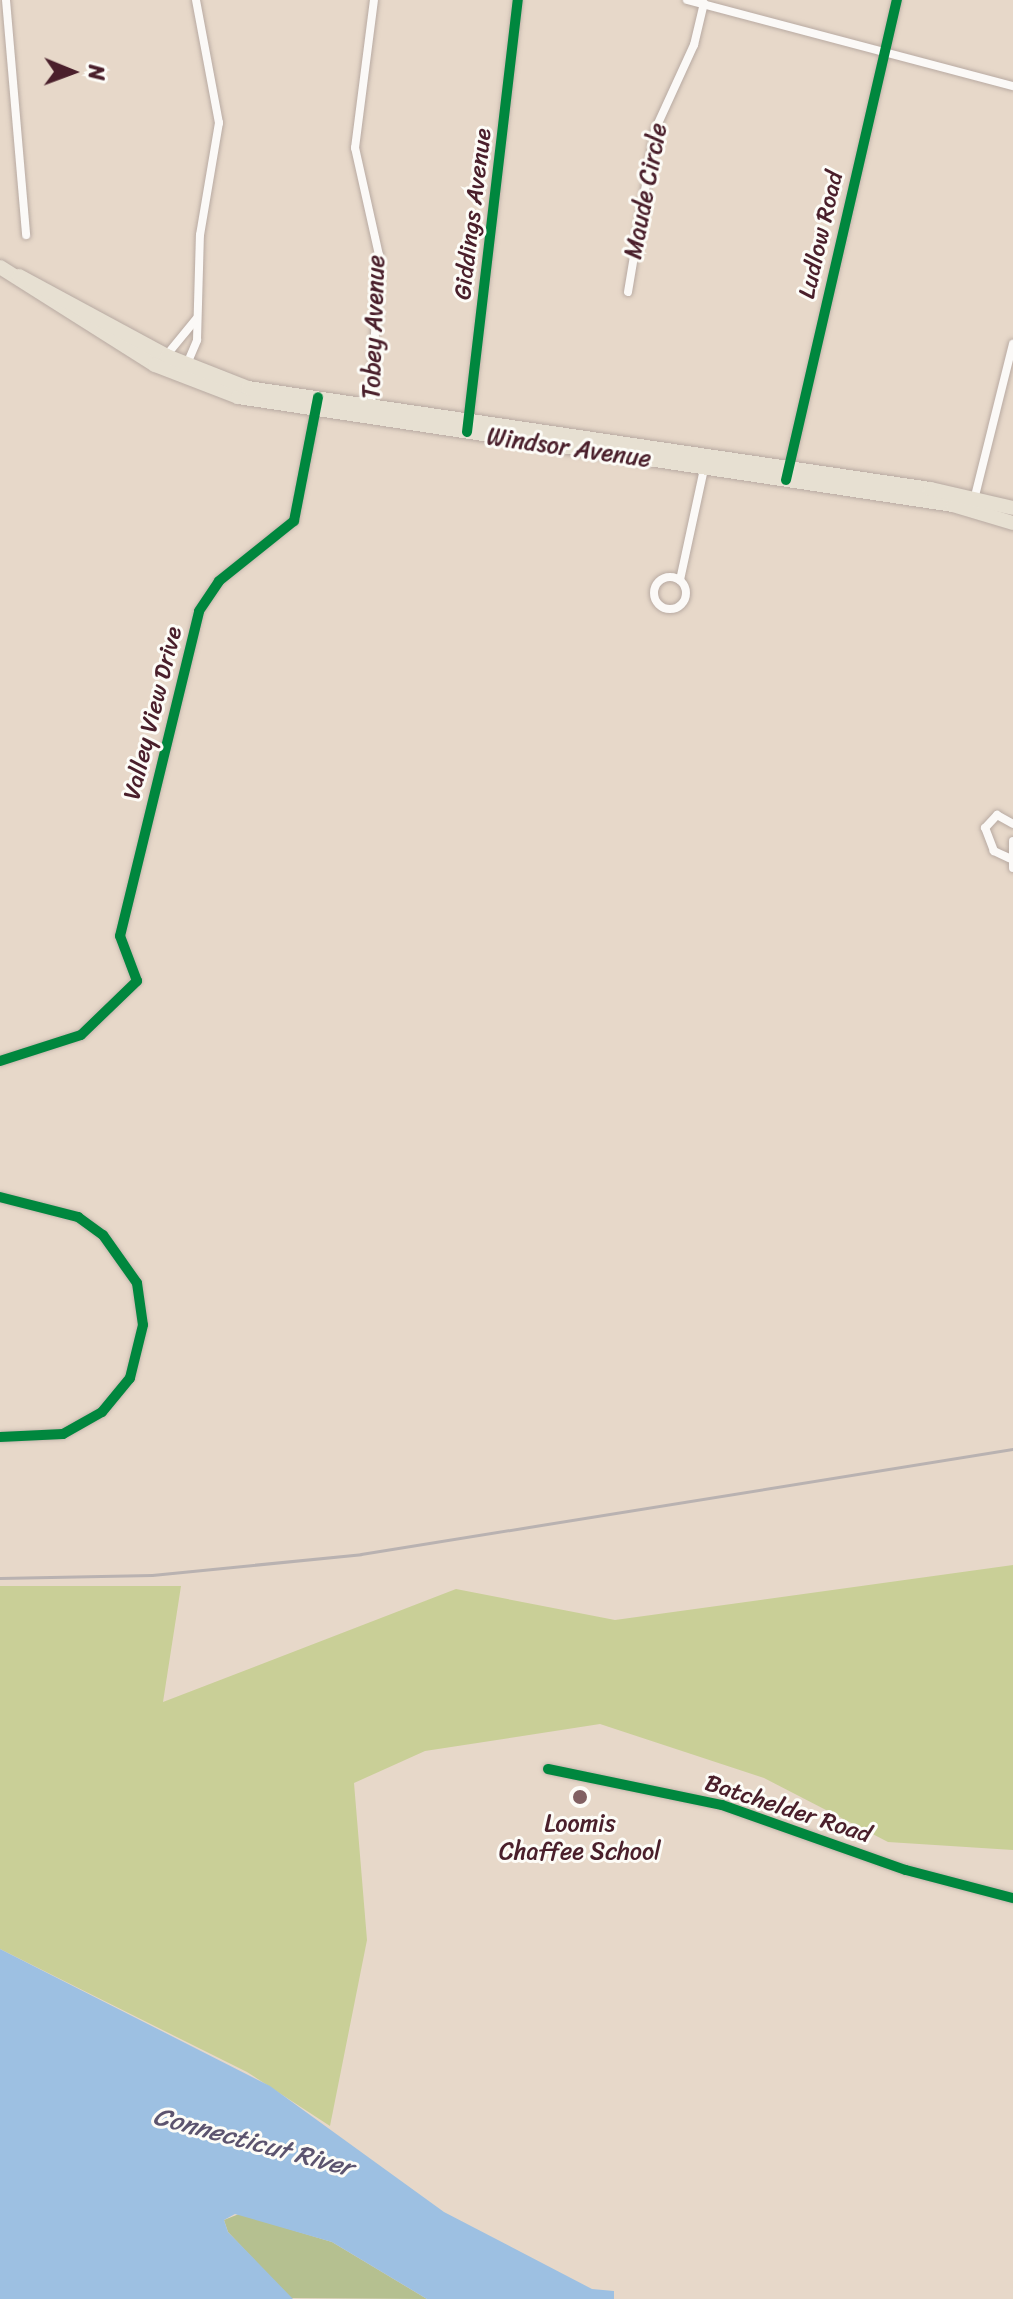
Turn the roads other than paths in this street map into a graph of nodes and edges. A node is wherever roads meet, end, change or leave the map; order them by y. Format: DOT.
graph roads {
  1 [pos="6,0"];
  2 [pos="196,0"];
  3 [pos="374,0"];
  4 [pos="518,0"];
  5 [pos="687,0"];
  6 [pos="897,0"];
  7 [pos="704,3"];
  8 [pos="883,53"];
  9 [pos="1013,86"];
  10 [pos="26,235"];
  11 [pos="5,270"];
  12 [pos="628,292"];
  13 [pos="197,318"];
  14 [pos="1013,344"];
  15 [pos="161,360"];
  16 [pos="182,370"];
  17 [pos="317,403"];
  18 [pos="371,412"];
  19 [pos="467,426"];
  20 [pos="706,462"];
  21 [pos="787,474"];
  22 [pos="973,502"];
  23 [pos="1013,508"];
  24 [pos="1013,523"];
  25 [pos="680,580"];
  26 [pos="1013,824"];
  27 [pos="1013,841"];
  28 [pos="1009,858"];
  29 [pos="1013,868"];
  30 [pos="0,1061"];
  31 [pos="0,1197"];
  32 [pos="0,1437"];
  33 [pos="548,1769"];
  34 [pos="1013,1898"];
  1 -- 10 [label="street"];
  2 -- 13 [label="street"];
  3 -- 18 [label="street, Tobey Avenue"];
  4 -- 19 [label="street, Giddings Avenue"];
  5 -- 7 [label="street"];
  6 -- 8 [label="street, Ludlow Road"];
  7 -- 8 [label="street"];
  7 -- 12 [label="street, Maude Circle"];
  8 -- 9 [label="street"];
  8 -- 21 [label="street, Ludlow Road"];
  11 -- 15 [label="main road, Windsor Avenue"];
  13 -- 15 [label="street"];
  13 -- 16 [label="street"];
  14 -- 22 [label="street"];
  15 -- 16 [label="main road, Windsor Avenue"];
  16 -- 17 [label="main road, Windsor Avenue"];
  17 -- 18 [label="main road, Windsor Avenue"];
  17 -- 30 [label="street, Valley View Drive"];
  18 -- 19 [label="main road, Windsor Avenue"];
  19 -- 20 [label="main road, Windsor Avenue"];
  20 -- 21 [label="main road, Windsor Avenue"];
  20 -- 25 [label="street"];
  21 -- 22 [label="main road, Windsor Avenue"];
  22 -- 23 [label="main road, Windsor Avenue"];
  22 -- 24 [label="main road, Windsor Avenue"];
  25 -- 25 [label="street"];
  26 -- 28 [label="street"];
  27 -- 28 [label="street"];
  28 -- 29 [label="street"];
  31 -- 32 [label="street"];
  33 -- 34 [label="street, Batchelder Road"];
}
